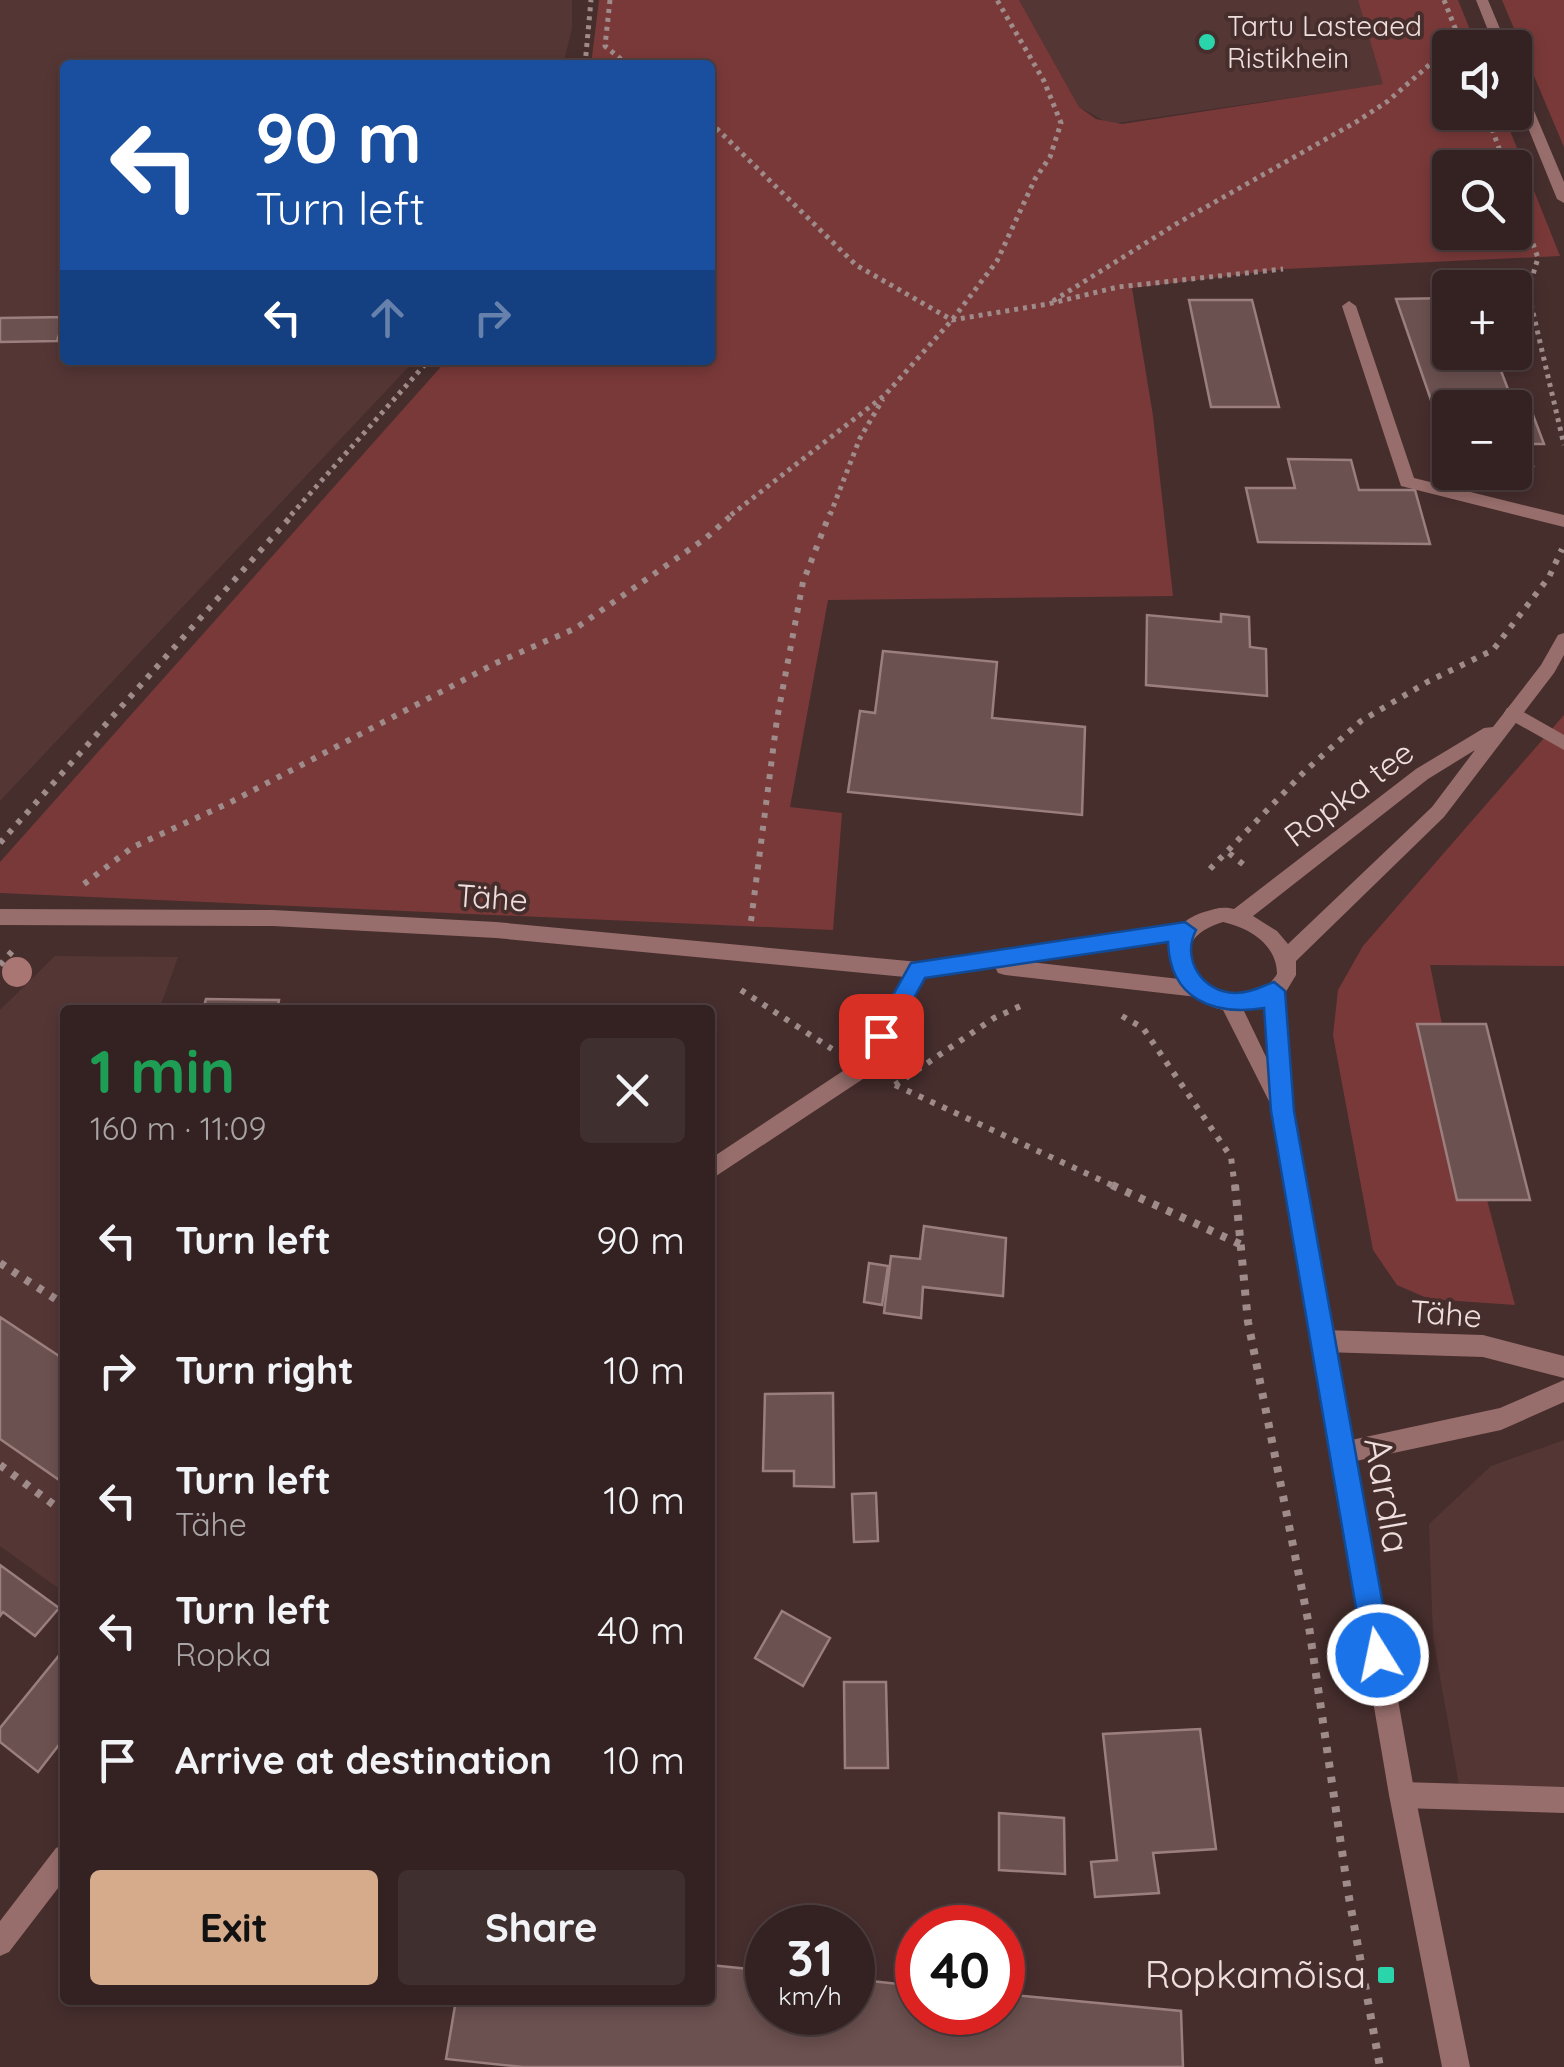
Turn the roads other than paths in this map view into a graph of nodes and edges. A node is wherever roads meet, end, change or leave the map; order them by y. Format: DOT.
graph roads {
  1 [pos="1482,0"];
  2 [pos="1494,30"];
  3 [pos="1532,121"];
  4 [pos="1564,199"];
  5 [pos="1349,306"];
  6 [pos="1564,522"];
  7 [pos="1564,639"];
  8 [pos="1507,720"];
  9 [pos="1564,743"];
  10 [pos="1239,916"];
  11 [pos="0,917"];
  12 [pos="1185,930"];
  13 [pos="1286,960"];
  14 [pos="978,964"];
  15 [pos="918,970"];
  16 [pos="1197,989"];
  17 [pos="1274,991"];
  18 [pos="1230,1003"];
  19 [pos="1283,1111"];
  20 [pos="715,1167"];
  21 [pos="1323,1341"];
  22 [pos="1564,1367"];
  23 [pos="1564,1391"];
  24 [pos="1342,1453"];
  25 [pos="1402,1795"];
  26 [pos="1564,1800"];
  27 [pos="60,1864"];
  28 [pos="0,1943"];
  29 [pos="1456,2067"];
  1 -- 2 [label="street"];
  3 -- 4 [label="street"];
  5 -- 6 [label="street"];
  7 -- 8 [label="street, Ropka tee"];
  8 -- 9 [label="street"];
  8 -- 10 [label="street, Ropka tee"];
  8 -- 13 [label="street, Ropka tee"];
  10 -- 12 [label="street"];
  10 -- 13 [label="street"];
  11 -- 15 [label="street, Tähe"];
  12 -- 14 [label="street, Tähe"];
  12 -- 16 [label="street"];
  13 -- 17 [label="street"];
  14 -- 15 [label="street, Tähe"];
  14 -- 16 [label="street, Tähe"];
  15 -- 20 [label="street"];
  16 -- 18 [label="street"];
  17 -- 18 [label="street"];
  17 -- 19 [label="street, Aardla"];
  18 -- 19 [label="street, Aardla"];
  19 -- 21 [label="street, Aardla"];
  21 -- 22 [label="street, Tähe"];
  21 -- 24 [label="street, Aardla"];
  23 -- 24 [label="street"];
  24 -- 25 [label="street, Aardla"];
  25 -- 26 [label="street"];
  25 -- 29 [label="street, Aardla"];
  27 -- 28 [label="street"];
}
